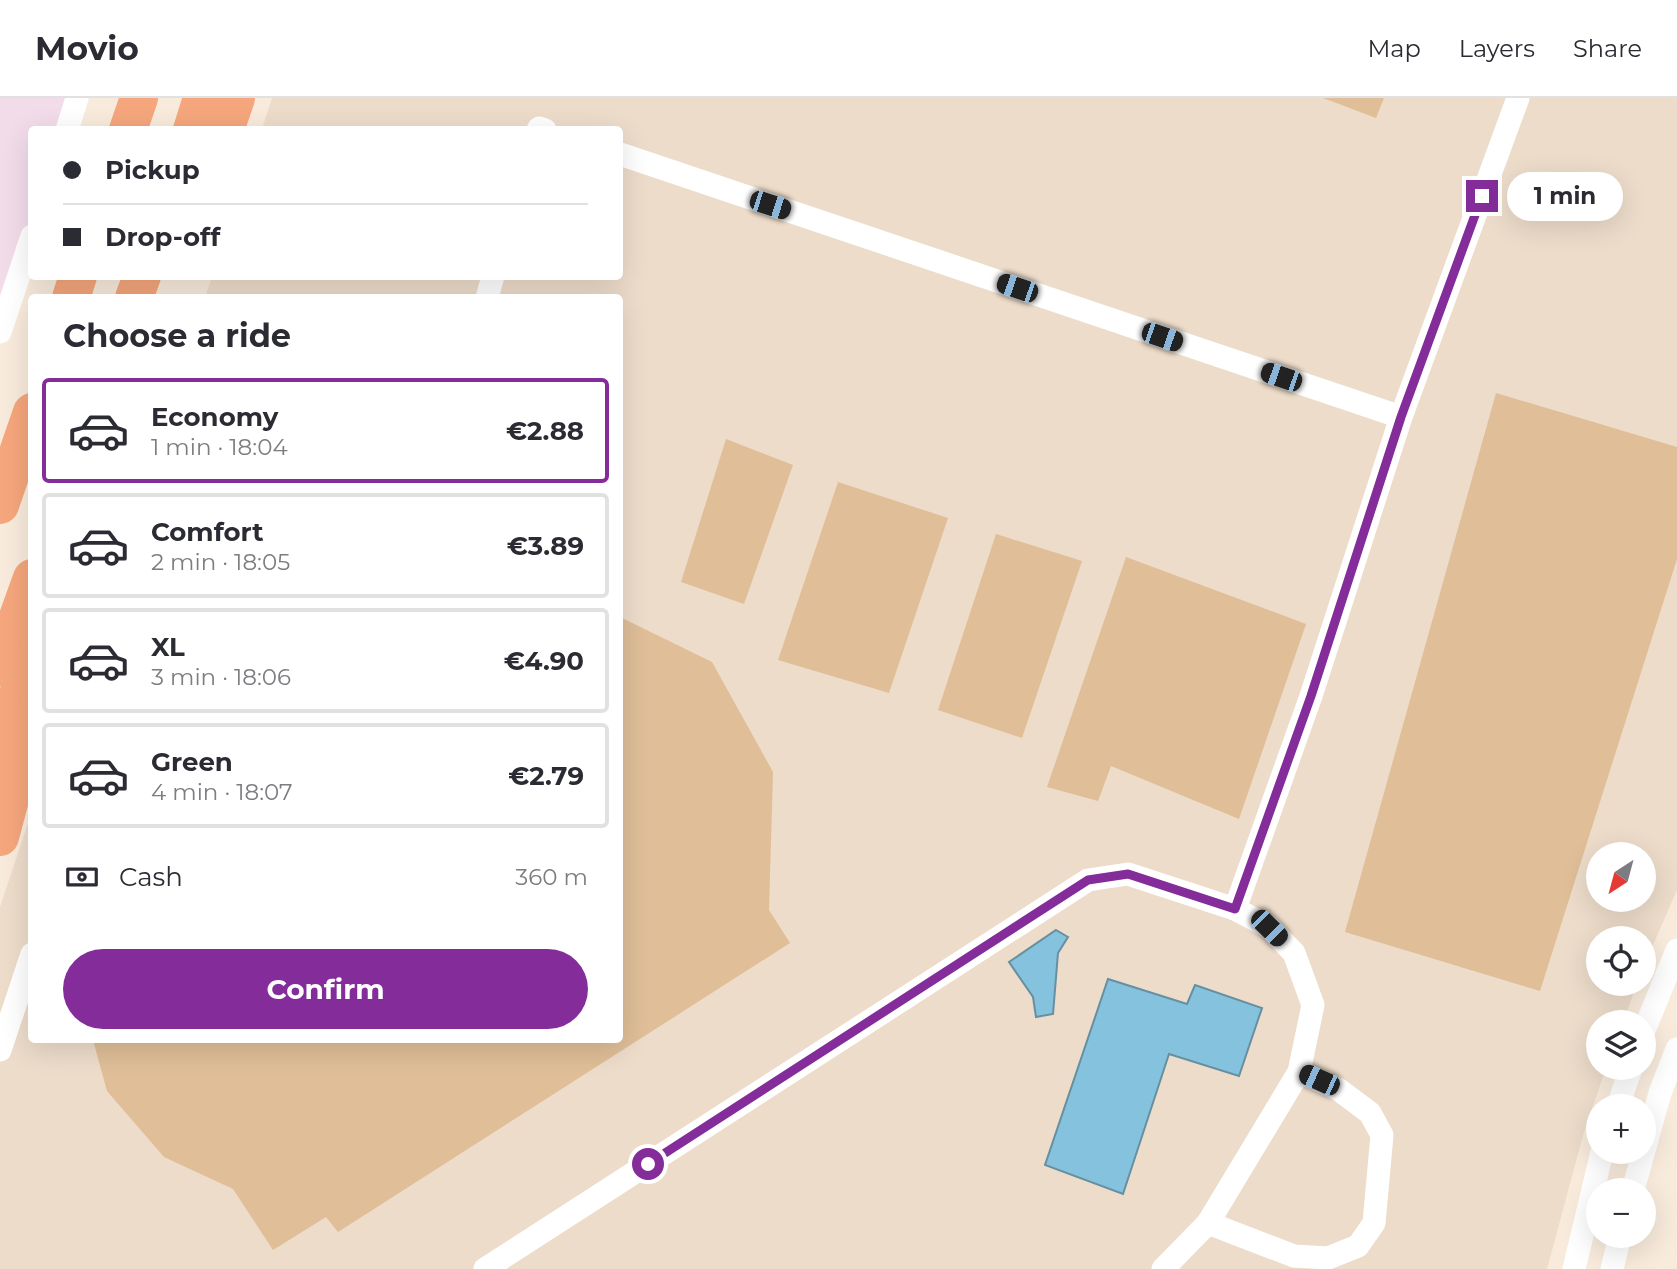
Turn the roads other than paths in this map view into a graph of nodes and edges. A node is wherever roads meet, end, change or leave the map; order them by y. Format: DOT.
graph roads {
  1 [pos="77,98"];
  2 [pos="139,98"];
  3 [pos="202,98"];
  4 [pos="236,98"];
  5 [pos="1518,98"];
  6 [pos="68,126"];
  7 [pos="129,126"];
  8 [pos="193,126"];
  9 [pos="226,126"];
  10 [pos="623,155"];
  11 [pos="28,248"];
  12 [pos="0,332"];
  13 [pos="1401,417"];
  14 [pos="28,424"];
  15 [pos="0,505"];
  16 [pos="28,589"];
  17 [pos="0,667"];
  18 [pos="28,671"];
  19 [pos="28,731"];
  20 [pos="0,752"];
  21 [pos="0,837"];
  22 [pos="1235,909"];
  23 [pos="1677,950"];
  24 [pos="28,966"];
  25 [pos="1652,1010"];
  26 [pos="1677,1049"];
  27 [pos="0,1051"];
  28 [pos="1299,1072"];
  29 [pos="1599,1164"];
  30 [pos="1636,1178"];
  31 [pos="1208,1223"];
  32 [pos="1617,1248"];
  33 [pos="485,1269"];
  34 [pos="1163,1269"];
  35 [pos="1574,1269"];
  36 [pos="1612,1269"];
  1 -- 6 [label="street"];
  2 -- 7 [label="highway"];
  3 -- 8 [label="highway"];
  4 -- 9 [label="highway"];
  5 -- 13 [label="street"];
  10 -- 13 [label="street"];
  11 -- 12 [label="street"];
  13 -- 22 [label="street"];
  14 -- 15 [label="highway"];
  16 -- 17 [label="highway"];
  18 -- 20 [label="highway"];
  19 -- 21 [label="highway"];
  22 -- 28 [label="street"];
  22 -- 33 [label="street"];
  23 -- 25 [label="street"];
  24 -- 27 [label="street"];
  26 -- 30 [label="street"];
  28 -- 31 [label="street"];
  28 -- 31 [label="street"];
  29 -- 35 [label="street"];
  31 -- 34 [label="street"];
  32 -- 36 [label="street"];
}
